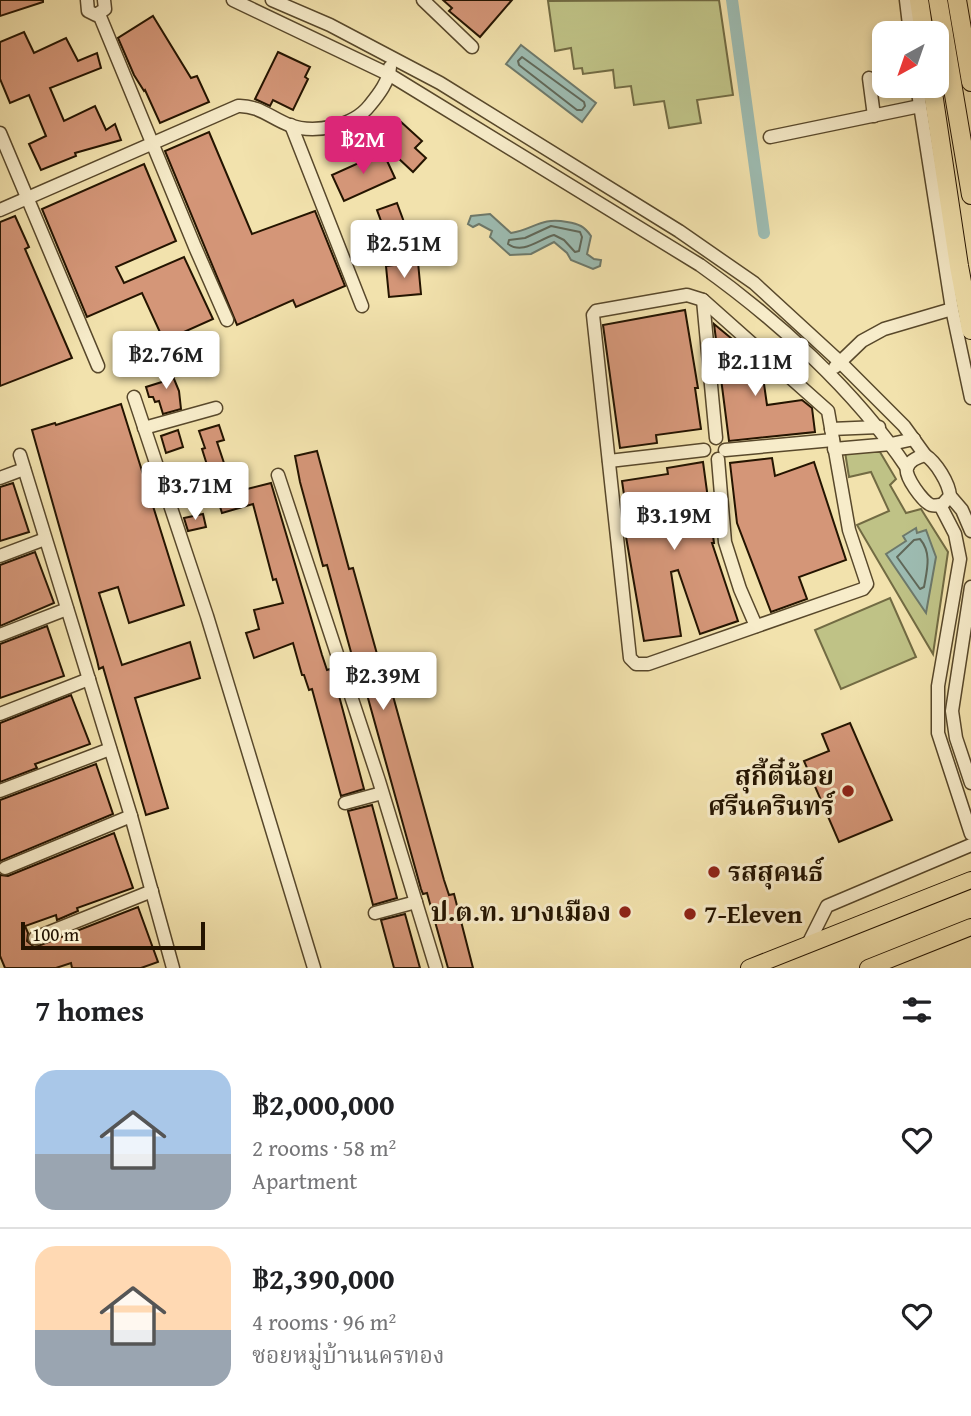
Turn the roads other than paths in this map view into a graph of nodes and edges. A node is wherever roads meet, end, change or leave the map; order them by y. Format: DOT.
graph roads {
  1 [pos="87,0"];
  2 [pos="233,0"];
  3 [pos="272,0"];
  4 [pos="423,0"];
  5 [pos="905,0"];
  6 [pos="919,0"];
  7 [pos="938,0"];
  8 [pos="957,0"];
  9 [pos="106,4"];
  10 [pos="908,21"];
  11 [pos="922,21"];
  12 [pos="472,47"];
  13 [pos="391,56"];
  14 [pos="390,75"];
  15 [pos="869,78"];
  16 [pos="971,82"];
  17 [pos="919,98"];
  18 [pos="934,98"];
  19 [pos="920,106"];
  20 [pos="874,116"];
  21 [pos="290,125"];
  22 [pos="0,133"];
  23 [pos="771,137"];
  24 [pos="152,144"];
  25 [pos="971,195"];
  26 [pos="28,198"];
  27 [pos="0,210"];
  28 [pos="703,300"];
  29 [pos="362,306"];
  30 [pos="952,309"];
  31 [pos="227,320"];
  32 [pos="971,330"];
  33 [pos="840,362"];
  34 [pos="98,366"];
  35 [pos="828,374"];
  36 [pos="134,397"];
  37 [pos="971,398"];
  38 [pos="216,408"];
  39 [pos="144,428"];
  40 [pos="879,428"];
  41 [pos="716,438"];
  42 [pos="833,439"];
  43 [pos="914,439"];
  44 [pos="891,444"];
  45 [pos="704,450"];
  46 [pos="20,455"];
  47 [pos="722,455"];
  48 [pos="925,455"];
  49 [pos="608,461"];
  50 [pos="907,468"];
  51 [pos="24,469"];
  52 [pos="278,475"];
  53 [pos="0,478"];
  54 [pos="950,496"];
  55 [pos="940,505"];
  56 [pos="971,531"];
  57 [pos="46,539"];
  58 [pos="0,556"];
  59 [pos="971,587"];
  60 [pos="67,609"];
  61 [pos="756,626"];
  62 [pos="0,635"];
  63 [pos="89,679"];
  64 [pos="0,714"];
  65 [pos="110,749"];
  66 [pos="962,756"];
  67 [pos="946,762"];
  68 [pos="971,783"];
  69 [pos="0,791"];
  70 [pos="382,793"];
  71 [pos="345,803"];
  72 [pos="131,816"];
  73 [pos="971,834"];
  74 [pos="971,845"];
  75 [pos="5,868"];
  76 [pos="971,880"];
  77 [pos="152,891"];
  78 [pos="416,902"];
  79 [pos="375,913"];
  80 [pos="971,927"];
  81 [pos="35,938"];
  82 [pos="809,942"];
  83 [pos="173,968"];
  84 [pos="314,968"];
  85 [pos="436,968"];
  86 [pos="749,968"];
  87 [pos="868,968"];
  1 -- 9 [label="street"];
  2 -- 14 [label="street"];
  3 -- 13 [label="street"];
  4 -- 12 [label="street"];
  5 -- 10 [label="street"];
  6 -- 11 [label="highway"];
  7 -- 25 [label="highway"];
  8 -- 16 [label="highway"];
  9 -- 24 [label="street"];
  13 -- 14 [label="street"];
  13 -- 33 [label="street"];
  14 -- 21 [label="street"];
  14 -- 35 [label="street"];
  15 -- 20 [label="street"];
  17 -- 19 [label="street"];
  18 -- 32 [label="highway"];
  19 -- 20 [label="street"];
  19 -- 30 [label="street"];
  20 -- 23 [label="street"];
  21 -- 24 [label="street"];
  21 -- 29 [label="street"];
  22 -- 26 [label="street"];
  24 -- 26 [label="street"];
  24 -- 31 [label="street"];
  26 -- 27 [label="street"];
  26 -- 34 [label="street"];
  28 -- 41 [label="street"];
  28 -- 42 [label="street"];
  28 -- 49 [label="street"];
  30 -- 33 [label="street"];
  30 -- 37 [label="street"];
  33 -- 35 [label="street"];
  33 -- 43 [label="street"];
  35 -- 40 [label="street"];
  36 -- 39 [label="street"];
  38 -- 39 [label="street"];
  39 -- 84 [label="street"];
  40 -- 42 [label="street"];
  40 -- 44 [label="street"];
  41 -- 45 [label="street"];
  41 -- 47 [label="street"];
  42 -- 44 [label="street"];
  42 -- 47 [label="street"];
  42 -- 61 [label="street"];
  43 -- 44 [label="street"];
  43 -- 48 [label="street"];
  44 -- 50 [label="street"];
  45 -- 47 [label="street"];
  45 -- 49 [label="street"];
  46 -- 51 [label="street"];
  47 -- 61 [label="street"];
  48 -- 50 [label="street"];
  48 -- 54 [label="street"];
  49 -- 61 [label="street"];
  50 -- 55 [label="street"];
  51 -- 53 [label="street"];
  51 -- 57 [label="street"];
  52 -- 70 [label="street"];
  54 -- 55 [label="street"];
  54 -- 56 [label="street"];
  55 -- 67 [label="street"];
  57 -- 58 [label="street"];
  57 -- 60 [label="street"];
  59 -- 66 [label="street"];
  60 -- 62 [label="street"];
  60 -- 63 [label="street"];
  63 -- 64 [label="street"];
  63 -- 65 [label="street"];
  65 -- 69 [label="street"];
  65 -- 72 [label="street"];
  66 -- 67 [label="street"];
  66 -- 68 [label="street"];
  67 -- 73 [label="street"];
  70 -- 71 [label="street"];
  70 -- 78 [label="street"];
  72 -- 75 [label="street"];
  72 -- 77 [label="street"];
  74 -- 82 [label="street"];
  76 -- 82 [label="main road"];
  77 -- 81 [label="street"];
  77 -- 83 [label="street"];
  78 -- 79 [label="street"];
  78 -- 85 [label="street"];
  80 -- 87 [label="main road"];
  82 -- 86 [label="main road"];
}
